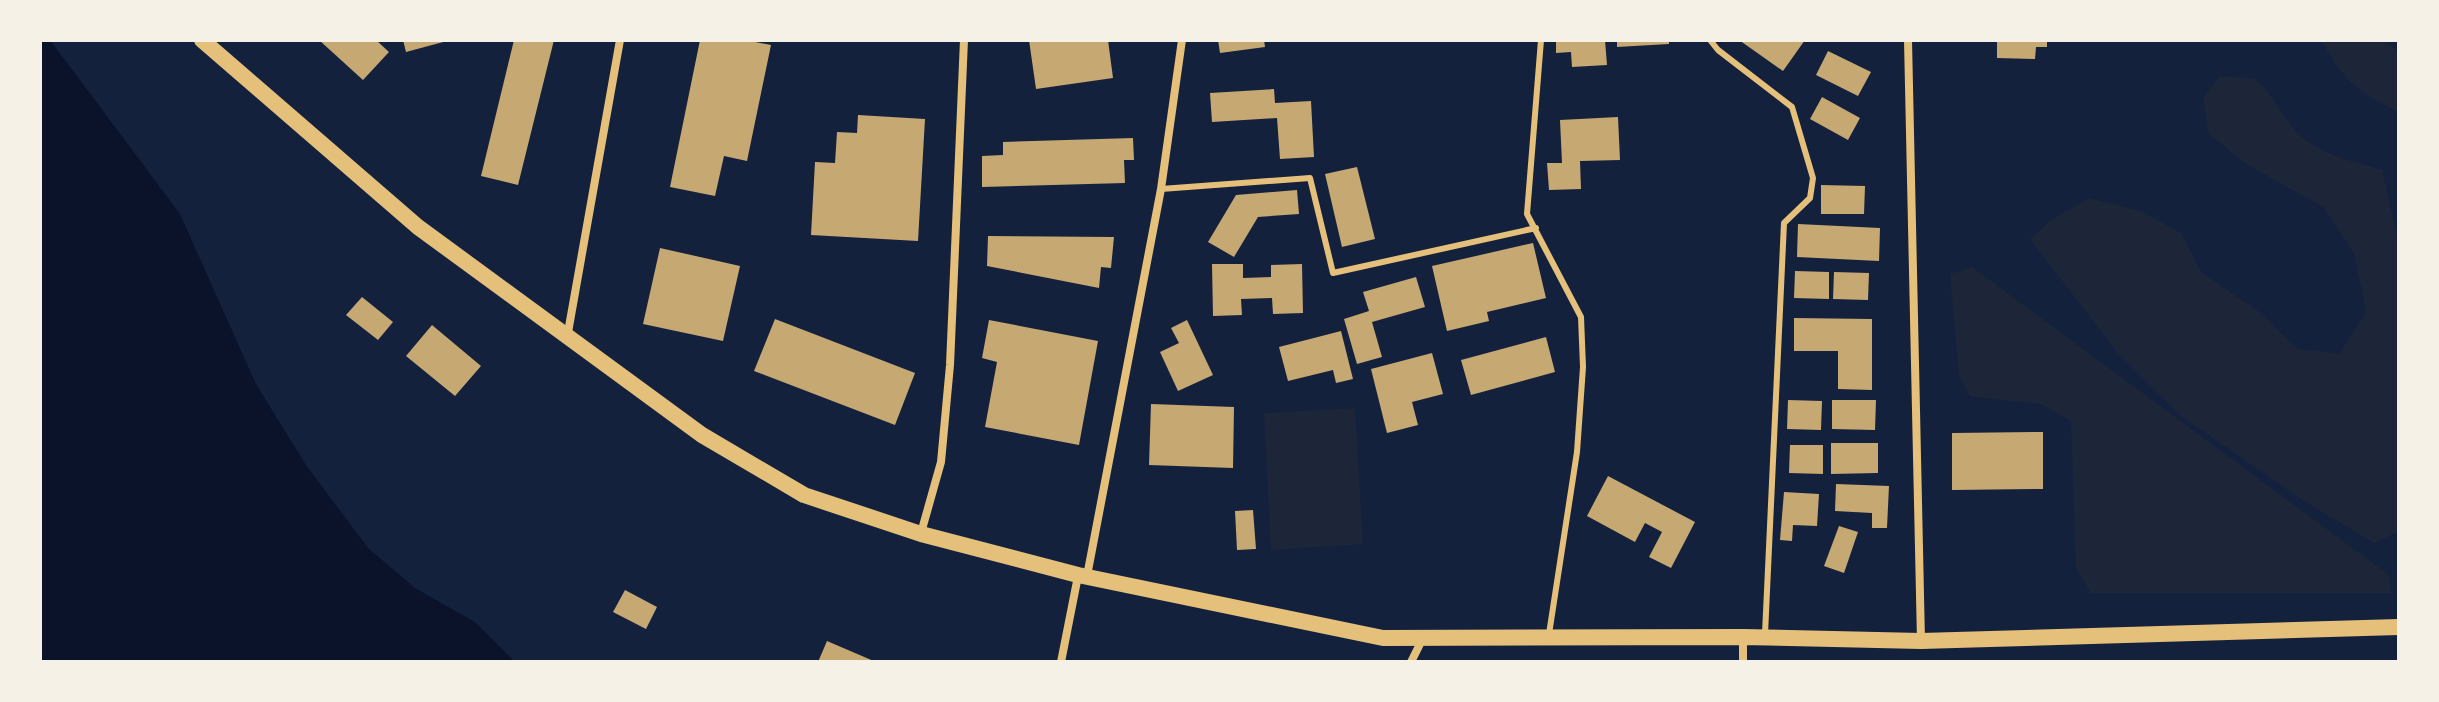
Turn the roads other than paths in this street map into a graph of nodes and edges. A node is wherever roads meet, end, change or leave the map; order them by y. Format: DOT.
graph roads {
  1 [pos="202,40"];
  2 [pos="620,40"];
  3 [pos="964,40"];
  4 [pos="1182,40"];
  5 [pos="1541,40"];
  6 [pos="1710,40"];
  7 [pos="1908,40"];
  8 [pos="1161,189"];
  9 [pos="1536,228"];
  10 [pos="567,338"];
  11 [pos="921,534"];
  12 [pos="1083,575"];
  13 [pos="2399,627"];
  14 [pos="1743,637"];
  15 [pos="1423,638"];
  16 [pos="1548,638"];
  17 [pos="1764,638"];
  18 [pos="1921,641"];
  19 [pos="1061,662"];
  20 [pos="1411,662"];
  21 [pos="1743,662"];
  1 -- 10 [label="main road"];
  2 -- 10 [label="street"];
  3 -- 11 [label="street"];
  4 -- 8 [label="street"];
  5 -- 9 [label="lane"];
  6 -- 17 [label="lane"];
  7 -- 18 [label="street"];
  8 -- 9 [label="lane"];
  8 -- 12 [label="street"];
  9 -- 16 [label="lane"];
  10 -- 11 [label="main road"];
  11 -- 12 [label="main road"];
  12 -- 15 [label="main road"];
  12 -- 19 [label="street"];
  13 -- 18 [label="main road"];
  14 -- 16 [label="main road"];
  14 -- 17 [label="main road"];
  14 -- 21 [label="street"];
  15 -- 16 [label="main road"];
  15 -- 20 [label="street"];
  17 -- 18 [label="main road"];
}
